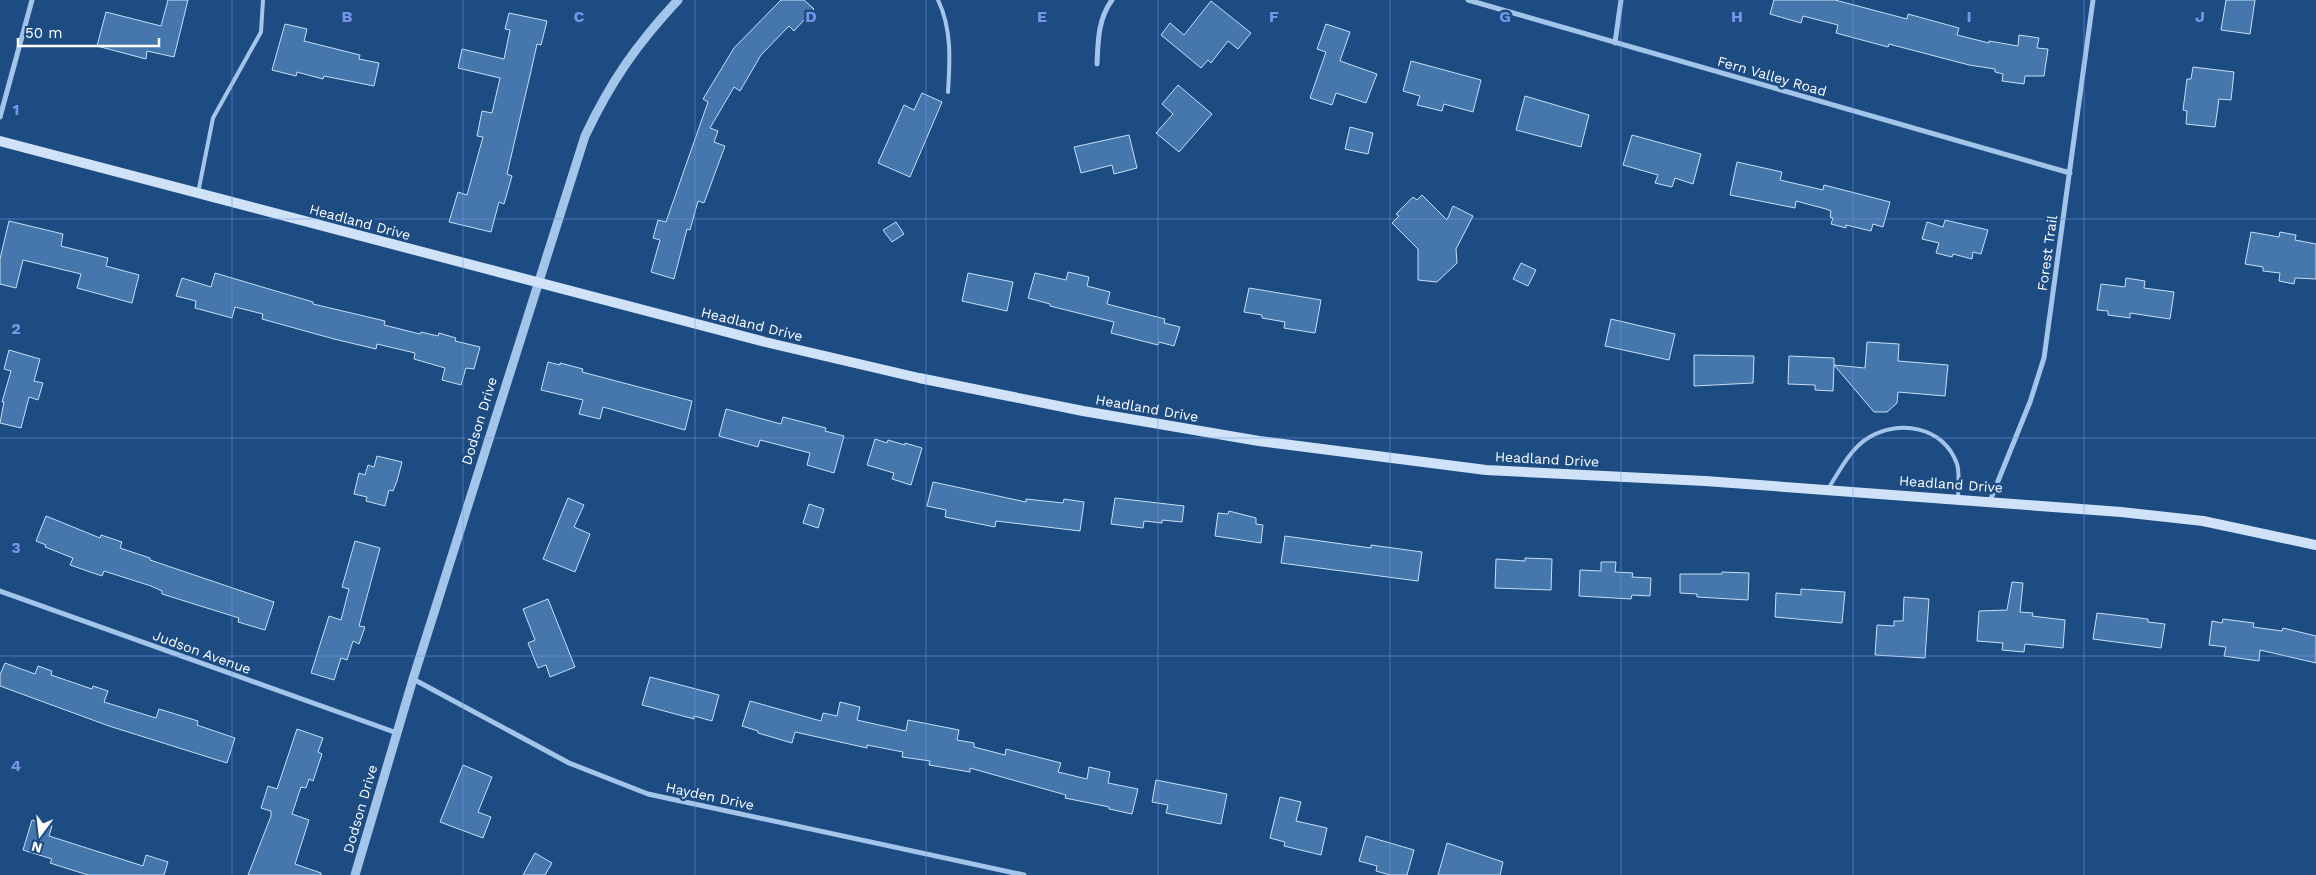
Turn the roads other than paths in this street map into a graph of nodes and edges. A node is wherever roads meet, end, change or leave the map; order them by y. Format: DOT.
graph roads {
  1 [pos="32,0"];
  2 [pos="263,0"];
  3 [pos="678,0"];
  4 [pos="938,0"];
  5 [pos="1112,0"];
  6 [pos="1468,0"];
  7 [pos="1621,0"];
  8 [pos="2093,0"];
  9 [pos="1615,43"];
  10 [pos="1097,64"];
  11 [pos="948,92"];
  12 [pos="0,117"];
  13 [pos="0,140"];
  14 [pos="2070,173"];
  15 [pos="198,193"];
  16 [pos="537,282"];
  17 [pos="1828,489"];
  18 [pos="1958,498"];
  19 [pos="1990,501"];
  20 [pos="2316,545"];
  21 [pos="0,591"];
  22 [pos="413,679"];
  23 [pos="397,733"];
  24 [pos="355,875"];
  25 [pos="1024,875"];
  1 -- 12 [label="street"];
  2 -- 15 [label="lane"];
  3 -- 16 [label="street, Dodson Drive"];
  4 -- 11 [label="lane"];
  5 -- 10 [label="street"];
  6 -- 9 [label="street, Fern Valley Road"];
  7 -- 9 [label="street"];
  8 -- 14 [label="street, Forest Trail"];
  9 -- 14 [label="street, Fern Valley Road"];
  13 -- 15 [label="main road, Headland Drive"];
  14 -- 19 [label="street, Forest Trail"];
  15 -- 16 [label="main road, Headland Drive"];
  16 -- 17 [label="main road, Headland Drive"];
  16 -- 22 [label="street, Dodson Drive"];
  17 -- 18 [label="main road, Headland Drive"];
  17 -- 18 [label="lane"];
  18 -- 19 [label="main road, Headland Drive"];
  19 -- 20 [label="main road, Headland Drive"];
  21 -- 23 [label="street, Judson Avenue"];
  22 -- 23 [label="street, Dodson Drive"];
  22 -- 25 [label="street, Hayden Drive"];
  23 -- 24 [label="street, Dodson Drive"];
}
